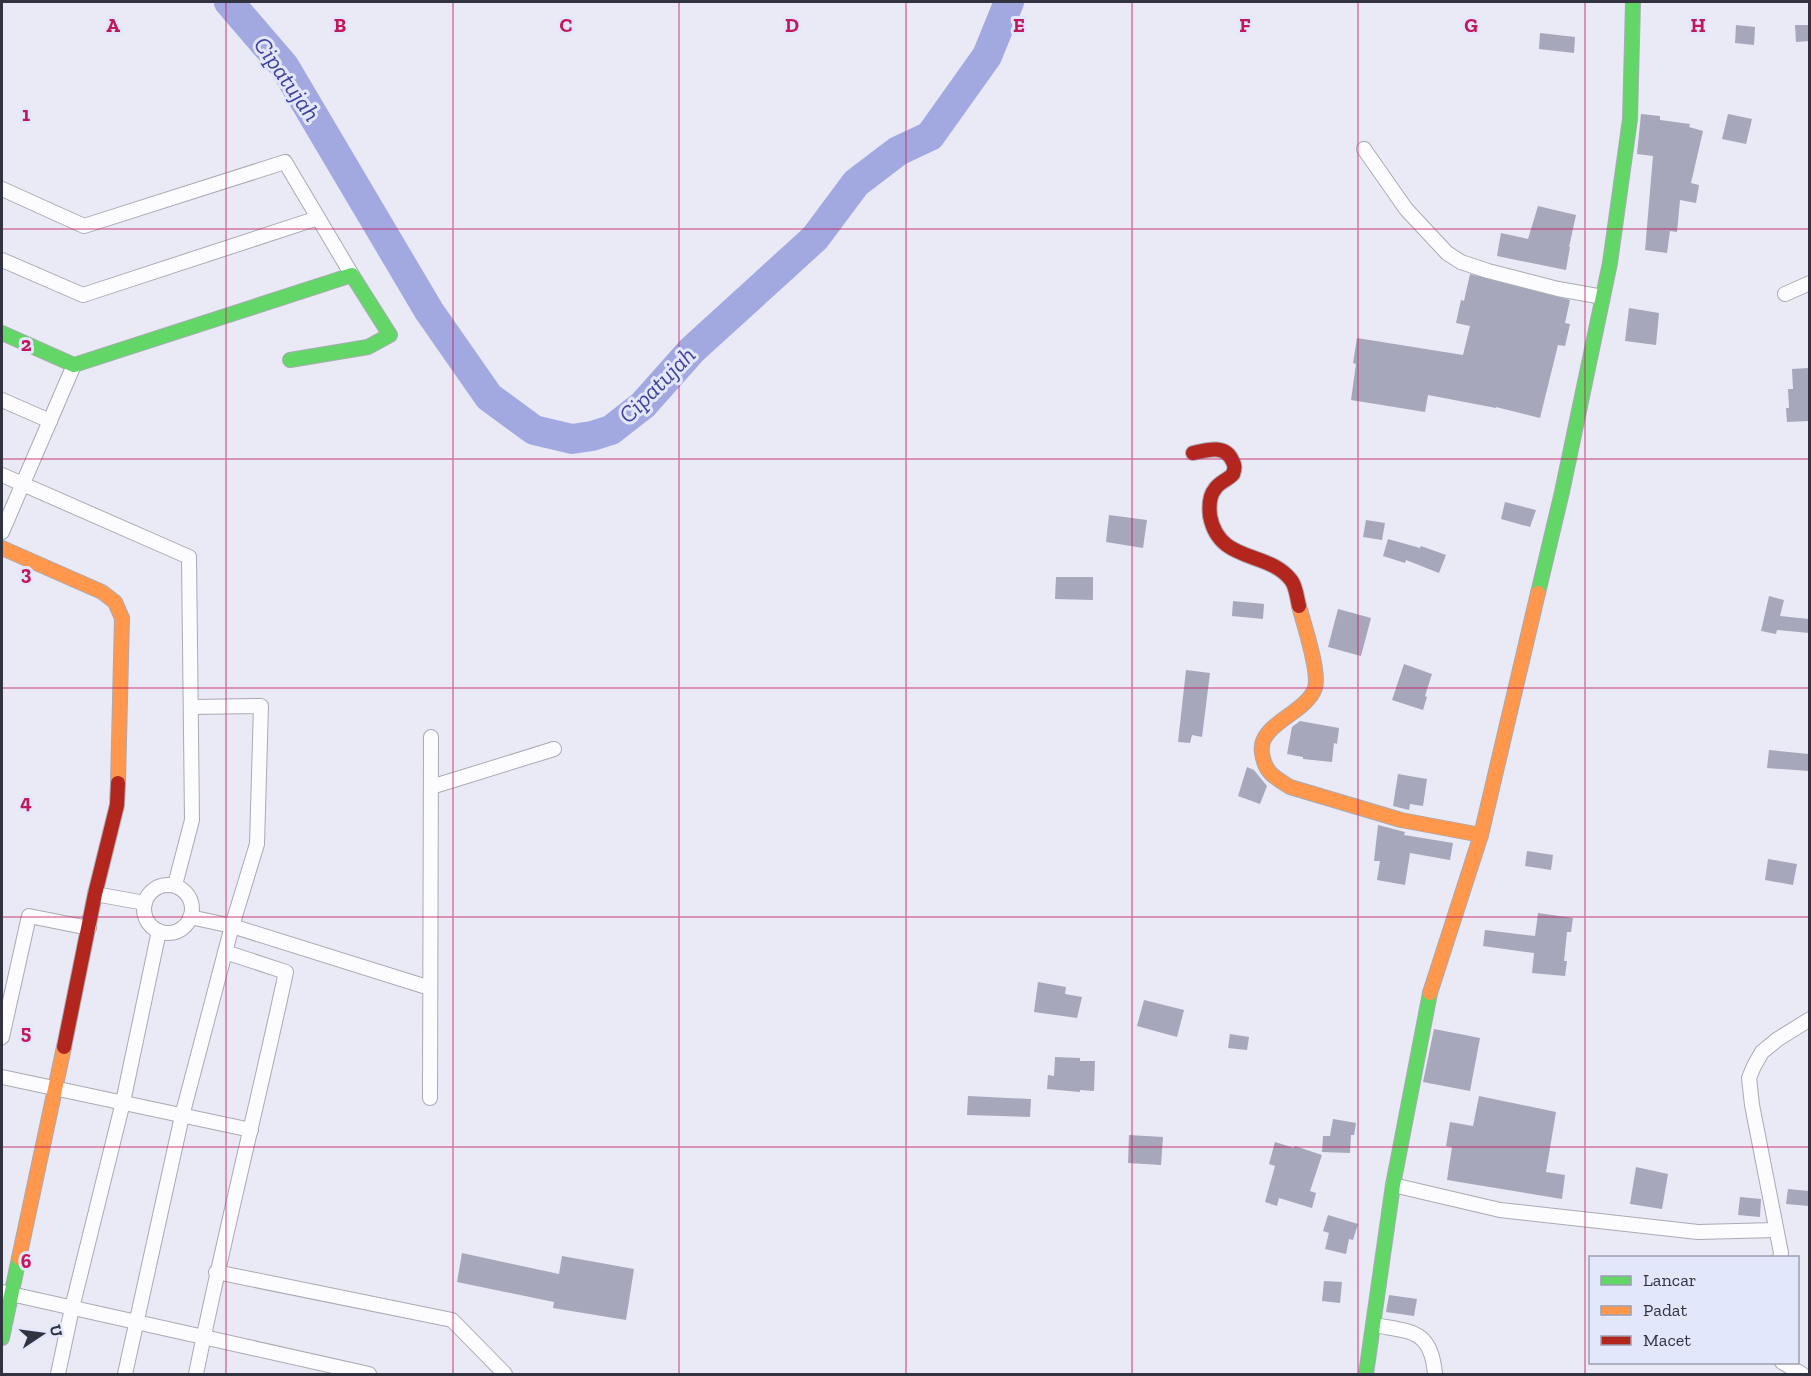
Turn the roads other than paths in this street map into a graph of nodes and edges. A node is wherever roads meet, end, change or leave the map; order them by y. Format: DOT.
graph roads {
  1 [pos="1633,2"];
  2 [pos="1364,149"];
  3 [pos="2,189"];
  4 [pos="318,218"];
  5 [pos="2,260"];
  6 [pos="352,275"];
  7 [pos="1809,283"];
  8 [pos="1785,294"];
  9 [pos="1603,297"];
  10 [pos="2,333"];
  11 [pos="290,360"];
  12 [pos="74,365"];
  13 [pos="2,400"];
  14 [pos="50,421"];
  15 [pos="1193,453"];
  16 [pos="2,475"];
  17 [pos="22,484"];
  18 [pos="2,532"];
  19 [pos="2,548"];
  20 [pos="192,707"];
  21 [pos="431,737"];
  22 [pos="554,749"];
  23 [pos="431,787"];
  24 [pos="1481,834"];
  25 [pos="175,885"];
  26 [pos="95,894"];
  27 [pos="145,903"];
  28 [pos="190,917"];
  29 [pos="232,926"];
  30 [pos="88,928"];
  31 [pos="159,931"];
  32 [pos="225,952"];
  33 [pos="430,988"];
  34 [pos="1809,1019"];
  35 [pos="2,1037"];
  36 [pos="2,1077"];
  37 [pos="56,1089"];
  38 [pos="430,1098"];
  39 [pos="123,1102"];
  40 [pos="182,1116"];
  41 [pos="251,1130"];
  42 [pos="1393,1185"];
  43 [pos="1776,1230"];
  44 [pos="1780,1256"];
  45 [pos="216,1272"];
  46 [pos="6,1293"];
  47 [pos="72,1308"];
  48 [pos="135,1323"];
  49 [pos="1374,1325"];
  50 [pos="2,1338"];
  51 [pos="203,1338"];
  52 [pos="1785,1364"];
  53 [pos="58,1374"];
  54 [pos="125,1374"];
  55 [pos="196,1374"];
  56 [pos="369,1374"];
  57 [pos="505,1374"];
  58 [pos="1366,1374"];
  59 [pos="1435,1374"];
  60 [pos="1802,1374"];
  1 -- 9 [label="street"];
  2 -- 9 [label="street"];
  3 -- 4 [label="street"];
  4 -- 5 [label="street"];
  4 -- 6 [label="street"];
  6 -- 11 [label="street"];
  6 -- 12 [label="street"];
  7 -- 8 [label="street"];
  9 -- 24 [label="street"];
  10 -- 12 [label="street"];
  12 -- 14 [label="street"];
  13 -- 14 [label="street"];
  14 -- 17 [label="street"];
  15 -- 24 [label="street"];
  16 -- 17 [label="street"];
  17 -- 18 [label="street"];
  17 -- 20 [label="street"];
  19 -- 26 [label="street"];
  20 -- 25 [label="street"];
  20 -- 29 [label="street"];
  21 -- 23 [label="street"];
  22 -- 23 [label="street"];
  23 -- 33 [label="street"];
  24 -- 42 [label="street"];
  25 -- 27 [label="street"];
  25 -- 28 [label="street"];
  26 -- 27 [label="street"];
  26 -- 30 [label="street"];
  27 -- 31 [label="street"];
  28 -- 29 [label="street"];
  28 -- 31 [label="street"];
  29 -- 32 [label="street"];
  29 -- 33 [label="street"];
  30 -- 35 [label="street"];
  30 -- 37 [label="street"];
  31 -- 39 [label="street"];
  32 -- 40 [label="street"];
  32 -- 41 [label="street"];
  33 -- 38 [label="street"];
  34 -- 43 [label="street"];
  36 -- 37 [label="street"];
  37 -- 39 [label="street"];
  37 -- 46 [label="street"];
  39 -- 40 [label="street"];
  39 -- 47 [label="street"];
  40 -- 41 [label="street"];
  40 -- 48 [label="street"];
  41 -- 45 [label="street"];
  42 -- 43 [label="street"];
  42 -- 49 [label="street"];
  43 -- 44 [label="street"];
  45 -- 51 [label="street"];
  45 -- 57 [label="street"];
  46 -- 47 [label="street"];
  46 -- 50 [label="street"];
  47 -- 48 [label="street"];
  47 -- 53 [label="street"];
  48 -- 51 [label="street"];
  48 -- 54 [label="street"];
  49 -- 58 [label="street"];
  49 -- 59 [label="street"];
  51 -- 55 [label="street"];
  51 -- 56 [label="street"];
  52 -- 60 [label="street"];
}
